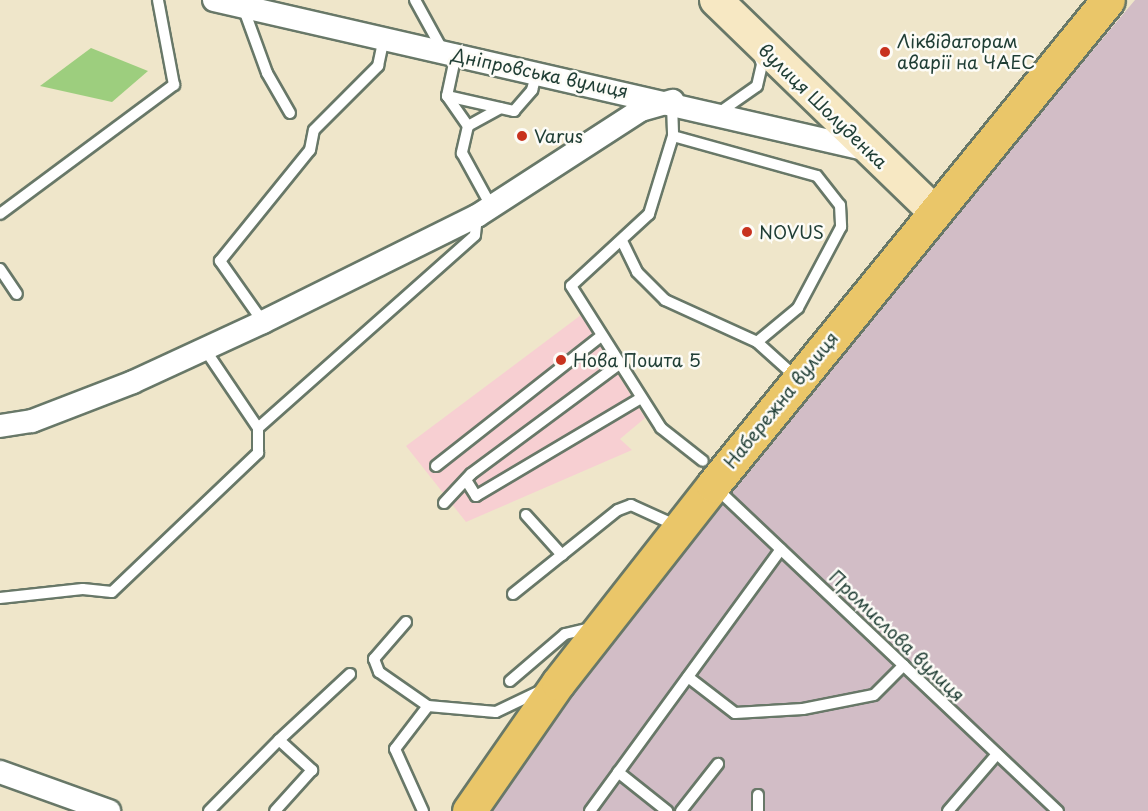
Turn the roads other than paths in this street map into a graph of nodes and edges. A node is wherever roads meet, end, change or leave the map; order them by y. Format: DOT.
graph roads {
  1 [pos="158,0"];
  2 [pos="214,0"];
  3 [pos="415,0"];
  4 [pos="716,0"];
  5 [pos="1108,0"];
  6 [pos="260,6"];
  7 [pos="751,35"];
  8 [pos="384,37"];
  9 [pos="449,53"];
  10 [pos="537,71"];
  11 [pos="447,96"];
  12 [pos="673,101"];
  13 [pos="500,108"];
  14 [pos="720,112"];
  15 [pos="290,113"];
  16 [pos="468,126"];
  17 [pos="673,136"];
  18 [pos="864,149"];
  19 [pos="932,209"];
  20 [pos="484,211"];
  21 [pos="0,214"];
  22 [pos="623,243"];
  23 [pos="0,269"];
  24 [pos="17,294"];
  25 [pos="263,322"];
  26 [pos="600,336"];
  27 [pos="757,342"];
  28 [pos="204,348"];
  29 [pos="618,365"];
  30 [pos="799,379"];
  31 [pos="641,398"];
  32 [pos="0,426"];
  33 [pos="258,428"];
  34 [pos="436,466"];
  35 [pos="708,473"];
  36 [pos="466,480"];
  37 [pos="444,503"];
  38 [pos="526,515"];
  39 [pos="680,528"];
  40 [pos="781,549"];
  41 [pos="562,555"];
  42 [pos="513,594"];
  43 [pos="0,598"];
  44 [pos="406,622"];
  45 [pos="605,624"];
  46 [pos="904,665"];
  47 [pos="350,674"];
  48 [pos="688,677"];
  49 [pos="510,681"];
  50 [pos="558,683"];
  51 [pos="428,706"];
  52 [pos="279,740"];
  53 [pos="997,754"];
  54 [pos="717,764"];
  55 [pos="0,772"];
  56 [pos="618,772"];
  57 [pos="758,795"];
  58 [pos="109,811"];
  59 [pos="209,811"];
  60 [pos="275,811"];
  61 [pos="423,811"];
  62 [pos="469,811"];
  63 [pos="591,811"];
  64 [pos="667,811"];
  65 [pos="681,811"];
  66 [pos="758,811"];
  67 [pos="948,811"];
  68 [pos="1058,811"];
  1 -- 21 [label="lane"];
  2 -- 6 [label="street, Дніпровська вулиця"];
  3 -- 9 [label="lane"];
  4 -- 7 [label="main road, вулиця Шолуденка"];
  5 -- 19 [label="main road, Набережна вулиця"];
  6 -- 8 [label="street, Дніпровська вулиця"];
  6 -- 15 [label="lane"];
  7 -- 14 [label="lane"];
  7 -- 18 [label="main road, вулиця Шолуденка"];
  8 -- 9 [label="street, Дніпровська вулиця"];
  8 -- 25 [label="lane"];
  9 -- 10 [label="street, Дніпровська вулиця"];
  9 -- 11 [label="lane"];
  10 -- 12 [label="street, Дніпровська вулиця"];
  10 -- 13 [label="lane"];
  11 -- 13 [label="lane"];
  11 -- 16 [label="lane"];
  12 -- 14 [label="street, Дніпровська вулиця"];
  12 -- 17 [label="lane"];
  12 -- 20 [label="street"];
  13 -- 16 [label="lane"];
  14 -- 18 [label="street, Дніпровська вулиця"];
  16 -- 20 [label="lane"];
  17 -- 22 [label="lane"];
  17 -- 27 [label="lane"];
  18 -- 19 [label="main road, вулиця Шолуденка"];
  19 -- 30 [label="main road, Набережна вулиця"];
  20 -- 25 [label="street"];
  20 -- 33 [label="lane"];
  22 -- 26 [label="lane, Промислова вулиця"];
  22 -- 27 [label="lane"];
  23 -- 24 [label="lane"];
  25 -- 28 [label="street"];
  26 -- 29 [label="lane, Промислова вулиця"];
  26 -- 34 [label="lane"];
  27 -- 30 [label="lane"];
  28 -- 32 [label="street"];
  28 -- 33 [label="lane"];
  29 -- 31 [label="lane, Промислова вулиця"];
  29 -- 36 [label="lane"];
  30 -- 35 [label="main road, Набережна вулиця"];
  31 -- 35 [label="lane, Промислова вулиця"];
  31 -- 36 [label="lane"];
  33 -- 43 [label="lane"];
  35 -- 39 [label="main road, Набережна вулиця"];
  35 -- 40 [label="lane, Промислова вулиця"];
  36 -- 37 [label="lane"];
  38 -- 41 [label="lane"];
  39 -- 41 [label="lane"];
  39 -- 45 [label="main road, Набережна вулиця"];
  40 -- 46 [label="lane, Промислова вулиця"];
  40 -- 48 [label="lane"];
  41 -- 42 [label="lane"];
  44 -- 51 [label="lane"];
  45 -- 49 [label="lane"];
  45 -- 50 [label="main road, Набережна вулиця"];
  46 -- 48 [label="lane"];
  46 -- 53 [label="lane, Промислова вулиця"];
  47 -- 52 [label="lane"];
  48 -- 56 [label="lane"];
  50 -- 51 [label="lane"];
  50 -- 62 [label="main road, Набережна вулиця"];
  51 -- 61 [label="lane"];
  52 -- 59 [label="lane"];
  52 -- 60 [label="lane"];
  53 -- 67 [label="lane"];
  53 -- 68 [label="lane, Промислова вулиця"];
  54 -- 65 [label="lane"];
  55 -- 58 [label="street"];
  56 -- 63 [label="lane"];
  56 -- 64 [label="lane"];
  57 -- 66 [label="lane"];
}
